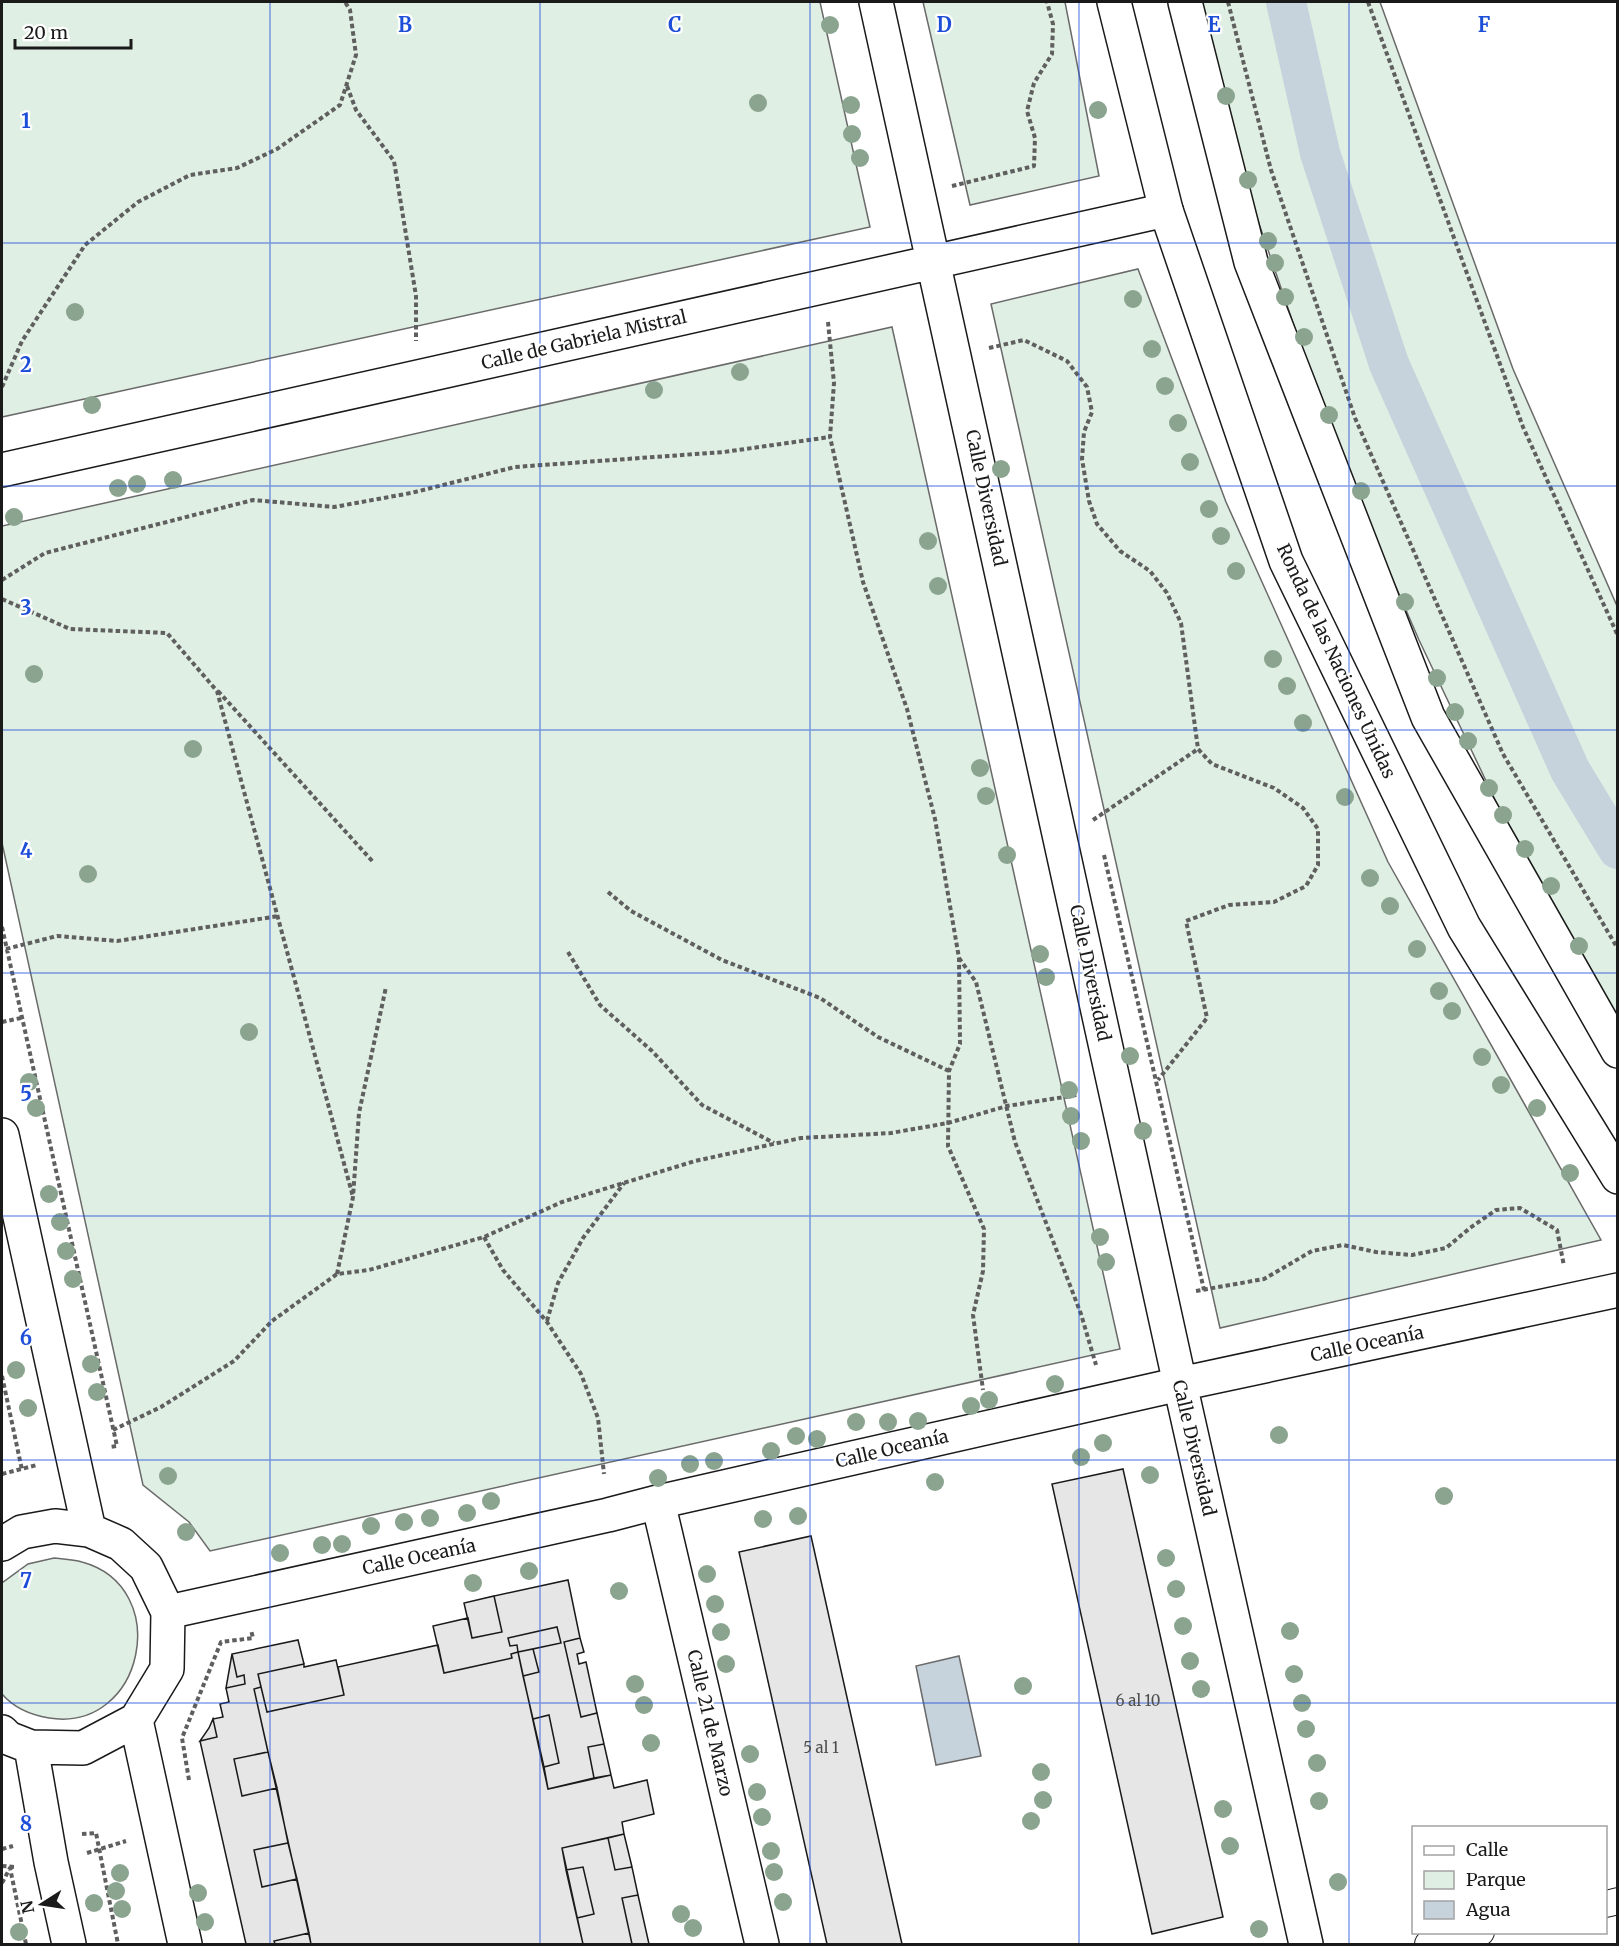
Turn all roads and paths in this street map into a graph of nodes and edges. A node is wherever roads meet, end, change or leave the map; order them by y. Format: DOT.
graph roads {
  1 [pos="345,2"];
  2 [pos="876,2"];
  3 [pos="1047,2"];
  4 [pos="1114,2"];
  5 [pos="1185,2"];
  6 [pos="1228,2"];
  7 [pos="1368,2"];
  8 [pos="347,86"];
  9 [pos="949,187"];
  10 [pos="1166,210"];
  11 [pos="934,262"];
  12 [pos="828,321"];
  13 [pos="416,342"];
  14 [pos="987,348"];
  15 [pos="2,387"];
  16 [pos="830,437"];
  17 [pos="2,470"];
  18 [pos="2,579"];
  19 [pos="2,598"];
  20 [pos="1617,636"];
  21 [pos="217,691"];
  22 [pos="1198,749"];
  23 [pos="1096,819"];
  24 [pos="374,863"];
  25 [pos="608,892"];
  26 [pos="279,916"];
  27 [pos="6,949"];
  28 [pos="1617,949"];
  29 [pos="568,952"];
  30 [pos="959,958"];
  31 [pos="386,987"];
  32 [pos="22,1018"];
  33 [pos="2,1022"];
  34 [pos="1617,1051"];
  35 [pos="949,1071"];
  36 [pos="1158,1080"];
  37 [pos="1077,1095"];
  38 [pos="1007,1106"];
  39 [pos="948,1122"];
  40 [pos="2,1135"];
  41 [pos="775,1143"];
  42 [pos="1617,1177"];
  43 [pos="624,1183"];
  44 [pos="353,1197"];
  45 [pos="484,1237"];
  46 [pos="1564,1267"];
  47 [pos="337,1274"];
  48 [pos="1204,1290"];
  49 [pos="1617,1290"];
  50 [pos="547,1322"];
  51 [pos="1096,1365"];
  52 [pos="2,1376"];
  53 [pos="1180,1384"];
  54 [pos="983,1390"];
  55 [pos="113,1430"];
  56 [pos="22,1470"];
  57 [pos="604,1474"];
  58 [pos="658,1502"];
  59 [pos="89,1530"];
  60 [pos="2,1544"];
  61 [pos="243,1595"];
  62 [pos="168,1612"];
  63 [pos="136,1720"];
  64 [pos="11,1742"];
  65 [pos="192,1792"];
  66 [pos="160,1831"];
  67 [pos="51,1862"];
  68 [pos="2,1866"];
  69 [pos="10,1868"];
  70 [pos="2,1884"];
  71 [pos="1472,1934"];
  72 [pos="26,1944"];
  73 [pos="69,1944"];
  74 [pos="186,1944"];
  75 [pos="762,1944"];
  76 [pos="1306,1944"];
  77 [pos="1428,1944"];
  1 -- 8 [label="path"];
  2 -- 11 [label="street, Calle Diversidad"];
  3 -- 9 [label="path"];
  4 -- 10 [label="street, Ronda de las Naciones Unidas"];
  5 -- 34 [label="street"];
  6 -- 28 [label="path"];
  7 -- 20 [label="path"];
  8 -- 13 [label="path"];
  8 -- 15 [label="path"];
  10 -- 11 [label="street, Calle de Gabriela Mistral"];
  10 -- 42 [label="street, Ronda de las Naciones Unidas"];
  11 -- 17 [label="street, Calle de Gabriela Mistral"];
  11 -- 53 [label="street, Calle Diversidad"];
  12 -- 16 [label="path"];
  14 -- 22 [label="path"];
  16 -- 18 [label="path"];
  16 -- 30 [label="path"];
  19 -- 21 [label="path"];
  21 -- 24 [label="path"];
  21 -- 26 [label="path"];
  22 -- 23 [label="path"];
  22 -- 36 [label="path"];
  25 -- 35 [label="path"];
  26 -- 27 [label="path"];
  26 -- 44 [label="path"];
  29 -- 41 [label="path"];
  30 -- 35 [label="path"];
  30 -- 38 [label="path"];
  31 -- 44 [label="path"];
  32 -- 33 [label="path"];
  35 -- 39 [label="path"];
  37 -- 38 [label="path"];
  38 -- 39 [label="path"];
  38 -- 51 [label="path"];
  39 -- 41 [label="path"];
  39 -- 54 [label="path"];
  40 -- 59 [label="street"];
  41 -- 43 [label="path"];
  43 -- 45 [label="path"];
  43 -- 50 [label="path"];
  44 -- 47 [label="path"];
  45 -- 47 [label="path"];
  45 -- 50 [label="path"];
  46 -- 48 [label="path"];
  47 -- 55 [label="path"];
  49 -- 53 [label="street, Calle Oceanía"];
  50 -- 57 [label="path"];
  52 -- 56 [label="path"];
  53 -- 58 [label="street, Calle Oceanía"];
  53 -- 76 [label="street, Calle Diversidad"];
  58 -- 61 [label="street, Calle Oceanía"];
  58 -- 75 [label="street, Calle 21 de Marzo"];
  59 -- 60 [label="street"];
  59 -- 62 [label="street"];
  61 -- 62 [label="street, Calle Oceanía"];
  61 -- 65 [label="path"];
  62 -- 63 [label="street"];
  63 -- 64 [label="street"];
  63 -- 66 [label="street"];
  64 -- 67 [label="street"];
  66 -- 67 [label="path"];
  66 -- 74 [label="street"];
  67 -- 69 [label="path"];
  67 -- 73 [label="street"];
  68 -- 69 [label="path"];
  69 -- 70 [label="path"];
  69 -- 72 [label="path"];
  71 -- 77 [label="street"];
}
